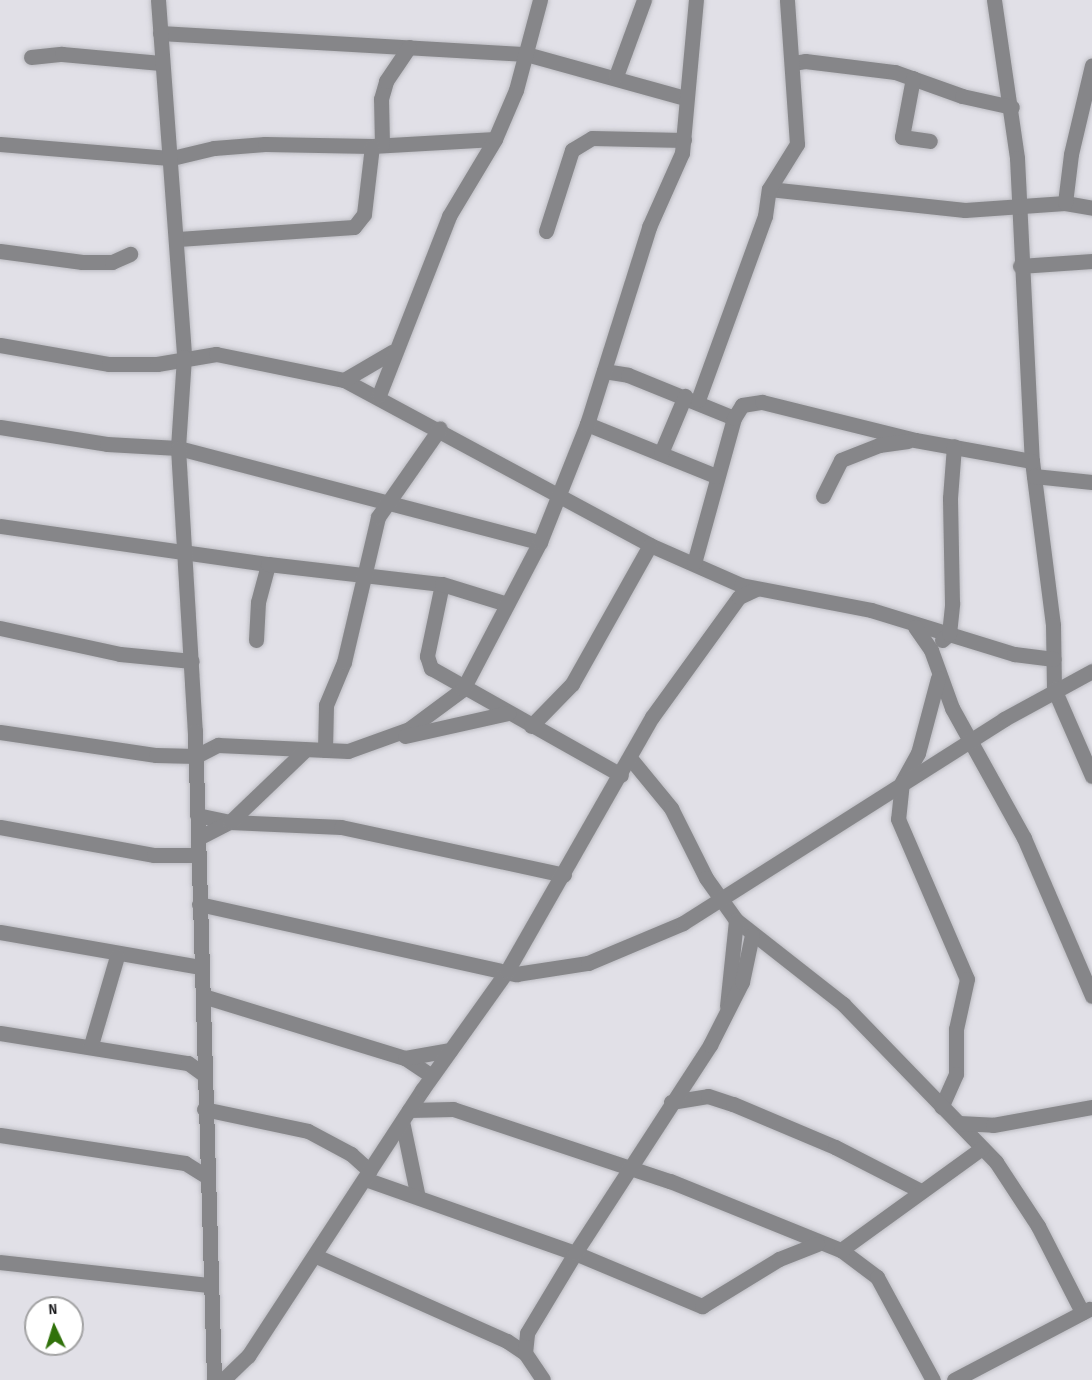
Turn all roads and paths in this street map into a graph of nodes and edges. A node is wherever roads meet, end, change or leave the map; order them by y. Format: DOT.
graph roads {
  1 [pos="540,0"];
  2 [pos="644,0"];
  3 [pos="696,0"];
  4 [pos="787,0"];
  5 [pos="994,0"];
  6 [pos="159,2"];
  7 [pos="159,33"];
  8 [pos="409,47"];
  9 [pos="526,54"];
  10 [pos="31,57"];
  11 [pos="161,63"];
  12 [pos="793,63"];
  13 [pos="1092,64"];
  14 [pos="616,76"];
  15 [pos="913,78"];
  16 [pos="685,98"];
  17 [pos="1012,107"];
  18 [pos="495,139"];
  19 [pos="684,140"];
  20 [pos="930,141"];
  21 [pos="0,144"];
  22 [pos="377,145"];
  23 [pos="172,158"];
  24 [pos="769,189"];
  25 [pos="1065,203"];
  26 [pos="1018,206"];
  27 [pos="1092,208"];
  28 [pos="546,231"];
  29 [pos="178,239"];
  30 [pos="0,251"];
  31 [pos="130,254"];
  32 [pos="1092,261"];
  33 [pos="1020,266"];
  34 [pos="0,345"];
  35 [pos="392,352"];
  36 [pos="184,357"];
  37 [pos="606,364"];
  38 [pos="344,380"];
  39 [pos="379,395"];
  40 [pos="691,398"];
  41 [pos="734,418"];
  42 [pos="587,424"];
  43 [pos="0,427"];
  44 [pos="440,428"];
  45 [pos="915,440"];
  46 [pos="954,446"];
  47 [pos="178,448"];
  48 [pos="661,453"];
  49 [pos="1033,469"];
  50 [pos="716,476"];
  51 [pos="1092,482"];
  52 [pos="559,493"];
  53 [pos="823,496"];
  54 [pos="389,500"];
  55 [pos="0,526"];
  56 [pos="540,542"];
  57 [pos="650,545"];
  58 [pos="187,554"];
  59 [pos="694,563"];
  60 [pos="268,564"];
  61 [pos="365,574"];
  62 [pos="730,580"];
  63 [pos="442,584"];
  64 [pos="756,590"];
  65 [pos="739,597"];
  66 [pos="507,604"];
  67 [pos="915,627"];
  68 [pos="0,628"];
  69 [pos="949,634"];
  70 [pos="256,640"];
  71 [pos="931,650"];
  72 [pos="1054,659"];
  73 [pos="192,661"];
  74 [pos="1092,671"];
  75 [pos="938,678"];
  76 [pos="463,689"];
  77 [pos="1054,689"];
  78 [pos="508,713"];
  79 [pos="531,726"];
  80 [pos="0,732"];
  81 [pos="390,739"];
  82 [pos="970,740"];
  83 [pos="305,750"];
  84 [pos="325,750"];
  85 [pos="196,756"];
  86 [pos="630,758"];
  87 [pos="621,775"];
  88 [pos="1092,777"];
  89 [pos="902,782"];
  90 [pos="198,815"];
  91 [pos="230,822"];
  92 [pos="0,827"];
  93 [pos="198,838"];
  94 [pos="198,855"];
  95 [pos="564,875"];
  96 [pos="719,900"];
  97 [pos="199,904"];
  98 [pos="736,920"];
  99 [pos="0,932"];
  100 [pos="752,935"];
  101 [pos="771,950"];
  102 [pos="117,956"];
  103 [pos="749,961"];
  104 [pos="201,967"];
  105 [pos="507,971"];
  106 [pos="203,996"];
  107 [pos="1092,996"];
  108 [pos="726,1015"];
  109 [pos="4,1036"];
  110 [pos="91,1045"];
  111 [pos="450,1050"];
  112 [pos="405,1058"];
  113 [pos="203,1067"];
  114 [pos="432,1076"];
  115 [pos="422,1090"];
  116 [pos="671,1102"];
  117 [pos="941,1107"];
  118 [pos="1092,1107"];
  119 [pos="204,1109"];
  120 [pos="453,1109"];
  121 [pos="405,1115"];
  122 [pos="959,1123"];
  123 [pos="0,1135"];
  124 [pos="982,1148"];
  125 [pos="205,1155"];
  126 [pos="185,1163"];
  127 [pos="630,1168"];
  128 [pos="368,1175"];
  129 [pos="206,1176"];
  130 [pos="919,1190"];
  131 [pos="417,1193"];
  132 [pos="817,1244"];
  133 [pos="841,1250"];
  134 [pos="575,1253"];
  135 [pos="316,1256"];
  136 [pos="0,1262"];
  137 [pos="208,1285"];
  138 [pos="1089,1310"];
  139 [pos="527,1333"];
  140 [pos="507,1341"];
  141 [pos="525,1353"];
  142 [pos="214,1380"];
  143 [pos="223,1380"];
  144 [pos="543,1380"];
  145 [pos="933,1380"];
  146 [pos="954,1380"];
  1 -- 9 [label="street"];
  2 -- 14 [label="street"];
  3 -- 16 [label="street"];
  4 -- 12 [label="street"];
  5 -- 17 [label="street"];
  6 -- 7 [label="street"];
  7 -- 8 [label="street"];
  7 -- 11 [label="street"];
  8 -- 9 [label="street"];
  8 -- 22 [label="street"];
  9 -- 14 [label="street"];
  9 -- 18 [label="street"];
  10 -- 11 [label="street"];
  11 -- 23 [label="street"];
  12 -- 15 [label="street"];
  12 -- 24 [label="street"];
  13 -- 25 [label="street"];
  14 -- 16 [label="street"];
  15 -- 17 [label="street"];
  15 -- 20 [label="street"];
  16 -- 19 [label="street"];
  17 -- 26 [label="street"];
  18 -- 22 [label="street"];
  18 -- 35 [label="street"];
  19 -- 28 [label="street"];
  19 -- 37 [label="street"];
  21 -- 23 [label="street"];
  22 -- 23 [label="street"];
  22 -- 29 [label="street"];
  23 -- 29 [label="street"];
  24 -- 26 [label="street"];
  24 -- 40 [label="street"];
  25 -- 26 [label="street"];
  25 -- 27 [label="street"];
  26 -- 33 [label="street"];
  29 -- 36 [label="street"];
  30 -- 31 [label="street"];
  32 -- 33 [label="street"];
  33 -- 49 [label="street"];
  34 -- 36 [label="street"];
  35 -- 38 [label="street"];
  35 -- 39 [label="street"];
  36 -- 38 [label="street"];
  36 -- 47 [label="street"];
  37 -- 40 [label="street"];
  37 -- 42 [label="street"];
  38 -- 39 [label="street"];
  39 -- 44 [label="street"];
  40 -- 41 [label="street"];
  40 -- 48 [label="street"];
  41 -- 45 [label="street"];
  41 -- 50 [label="street"];
  42 -- 48 [label="street"];
  42 -- 52 [label="street"];
  43 -- 47 [label="street"];
  44 -- 52 [label="street"];
  44 -- 54 [label="street"];
  45 -- 46 [label="street"];
  45 -- 53 [label="street"];
  46 -- 49 [label="street"];
  46 -- 69 [label="street"];
  47 -- 54 [label="street"];
  47 -- 58 [label="street"];
  48 -- 50 [label="street"];
  49 -- 51 [label="street"];
  49 -- 72 [label="street"];
  50 -- 59 [label="street"];
  52 -- 56 [label="street"];
  52 -- 57 [label="street"];
  54 -- 56 [label="street"];
  54 -- 61 [label="street"];
  55 -- 58 [label="street"];
  56 -- 66 [label="street"];
  57 -- 59 [label="street"];
  57 -- 79 [label="street"];
  58 -- 60 [label="street"];
  58 -- 73 [label="street"];
  59 -- 62 [label="street"];
  60 -- 61 [label="street"];
  60 -- 70 [label="street"];
  61 -- 63 [label="street"];
  61 -- 84 [label="street"];
  62 -- 64 [label="street"];
  62 -- 65 [label="street"];
  63 -- 66 [label="street"];
  63 -- 76 [label="street"];
  64 -- 65 [label="street"];
  64 -- 67 [label="street"];
  65 -- 86 [label="street"];
  66 -- 76 [label="street"];
  67 -- 69 [label="street"];
  67 -- 71 [label="street"];
  68 -- 73 [label="street"];
  69 -- 71 [label="street"];
  69 -- 72 [label="street"];
  71 -- 75 [label="street"];
  72 -- 77 [label="street"];
  73 -- 85 [label="street"];
  74 -- 77 [label="street"];
  75 -- 82 [label="street"];
  75 -- 89 [label="street"];
  76 -- 78 [label="street"];
  76 -- 81 [label="street"];
  77 -- 82 [label="street"];
  77 -- 88 [label="street"];
  78 -- 79 [label="street"];
  78 -- 81 [label="street"];
  79 -- 87 [label="street"];
  80 -- 85 [label="street"];
  81 -- 84 [label="street"];
  82 -- 89 [label="street"];
  82 -- 107 [label="street"];
  83 -- 84 [label="street"];
  83 -- 85 [label="street"];
  83 -- 91 [label="street"];
  85 -- 90 [label="street"];
  86 -- 87 [label="street"];
  86 -- 96 [label="street"];
  87 -- 95 [label="street"];
  89 -- 96 [label="street"];
  89 -- 117 [label="street"];
  90 -- 91 [label="street"];
  90 -- 93 [label="street"];
  91 -- 93 [label="street"];
  91 -- 95 [label="street"];
  92 -- 94 [label="street"];
  93 -- 94 [label="street"];
  94 -- 97 [label="street"];
  95 -- 105 [label="street"];
  96 -- 98 [label="street"];
  96 -- 105 [label="street"];
  97 -- 104 [label="street"];
  97 -- 105 [label="street"];
  98 -- 100 [label="street"];
  98 -- 108 [label="street"];
  99 -- 102 [label="street"];
  100 -- 101 [label="street"];
  100 -- 103 [label="street"];
  101 -- 103 [label="street"];
  101 -- 117 [label="street"];
  102 -- 104 [label="street"];
  102 -- 110 [label="street"];
  103 -- 108 [label="street"];
  104 -- 106 [label="street"];
  105 -- 111 [label="street"];
  106 -- 112 [label="street"];
  106 -- 113 [label="street"];
  108 -- 116 [label="street"];
  109 -- 110 [label="street"];
  110 -- 113 [label="street"];
  111 -- 112 [label="street"];
  111 -- 114 [label="street"];
  112 -- 114 [label="street"];
  113 -- 119 [label="street"];
  114 -- 115 [label="street"];
  115 -- 120 [label="street"];
  115 -- 121 [label="street"];
  116 -- 127 [label="street"];
  116 -- 130 [label="street"];
  117 -- 122 [label="street"];
  118 -- 122 [label="street"];
  119 -- 125 [label="street"];
  119 -- 128 [label="street"];
  120 -- 121 [label="street"];
  120 -- 127 [label="street"];
  121 -- 128 [label="street"];
  121 -- 131 [label="street"];
  122 -- 124 [label="street"];
  123 -- 126 [label="street"];
  124 -- 130 [label="street"];
  124 -- 138 [label="street"];
  125 -- 126 [label="street"];
  125 -- 129 [label="street"];
  126 -- 129 [label="street"];
  127 -- 132 [label="street"];
  127 -- 134 [label="street"];
  128 -- 131 [label="street"];
  128 -- 135 [label="street"];
  129 -- 137 [label="street"];
  130 -- 133 [label="street"];
  131 -- 134 [label="street"];
  132 -- 133 [label="street"];
  132 -- 134 [label="street"];
  133 -- 145 [label="street"];
  134 -- 139 [label="street"];
  135 -- 140 [label="street"];
  135 -- 143 [label="street"];
  136 -- 137 [label="street"];
  137 -- 142 [label="street"];
  138 -- 146 [label="street"];
  139 -- 140 [label="street"];
  139 -- 141 [label="street"];
  140 -- 141 [label="street"];
  141 -- 144 [label="street"];
}
